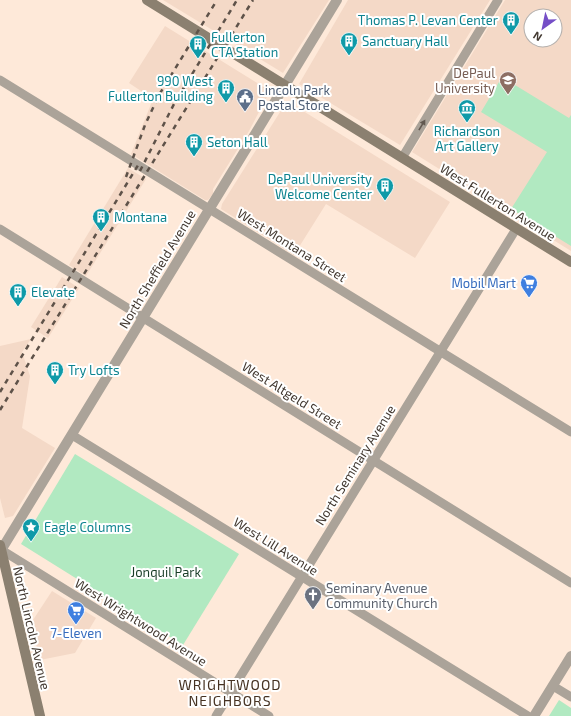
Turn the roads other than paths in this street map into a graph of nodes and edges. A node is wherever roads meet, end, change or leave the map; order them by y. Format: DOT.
graph roads {
  1 [pos="147,0"];
  2 [pos="337,0"];
  3 [pos="498,0"];
  4 [pos="0,80"];
  5 [pos="284,86"];
  6 [pos="402,158"];
  7 [pos="209,210"];
  8 [pos="516,228"];
  9 [pos="0,229"];
  10 [pos="571,262"];
  11 [pos="143,318"];
  12 [pos="440,351"];
  13 [pos="571,432"];
  14 [pos="72,435"];
  15 [pos="373,460"];
  16 [pos="0,549"];
  17 [pos="302,577"];
  18 [pos="571,583"];
  19 [pos="571,656"];
  20 [pos="553,686"];
  21 [pos="230,692"];
  22 [pos="571,697"];
  23 [pos="40,716"];
  24 [pos="216,716"];
  25 [pos="269,716"];
  26 [pos="528,716"];
  27 [pos="534,716"];
  1 -- 5 [label="main road, West Fullerton Avenue"];
  2 -- 5 [label="street, North Sheffield Avenue"];
  6 -- 3 [label="street, one-way"];
  4 -- 7 [label="street, West Montana Street"];
  5 -- 6 [label="main road, West Fullerton Avenue"];
  5 -- 7 [label="street, North Sheffield Avenue"];
  6 -- 8 [label="main road, West Fullerton Avenue"];
  7 -- 11 [label="street, North Sheffield Avenue"];
  7 -- 12 [label="street, West Montana Street"];
  8 -- 10 [label="main road, West Fullerton Avenue"];
  8 -- 12 [label="street, North Seminary Avenue"];
  9 -- 11 [label="street, West Altgeld Street"];
  11 -- 14 [label="street, North Sheffield Avenue"];
  11 -- 15 [label="street, West Altgeld Street"];
  12 -- 13 [label="street, West Montana Street"];
  12 -- 15 [label="street, North Seminary Avenue"];
  14 -- 16 [label="street, North Sheffield Avenue"];
  14 -- 17 [label="street, West Lill Avenue"];
  15 -- 17 [label="street, North Seminary Avenue"];
  15 -- 18 [label="street, West Altgeld Street"];
  16 -- 21 [label="street, West Wrightwood Avenue"];
  16 -- 23 [label="main road, North Lincoln Avenue"];
  17 -- 21 [label="street, North Seminary Avenue"];
  17 -- 26 [label="street, West Lill Avenue"];
  19 -- 20 [label="street"];
  20 -- 22 [label="street"];
  20 -- 27 [label="street"];
  21 -- 24 [label="street, North Seminary Avenue"];
  21 -- 25 [label="street, West Wrightwood Avenue"];
}
